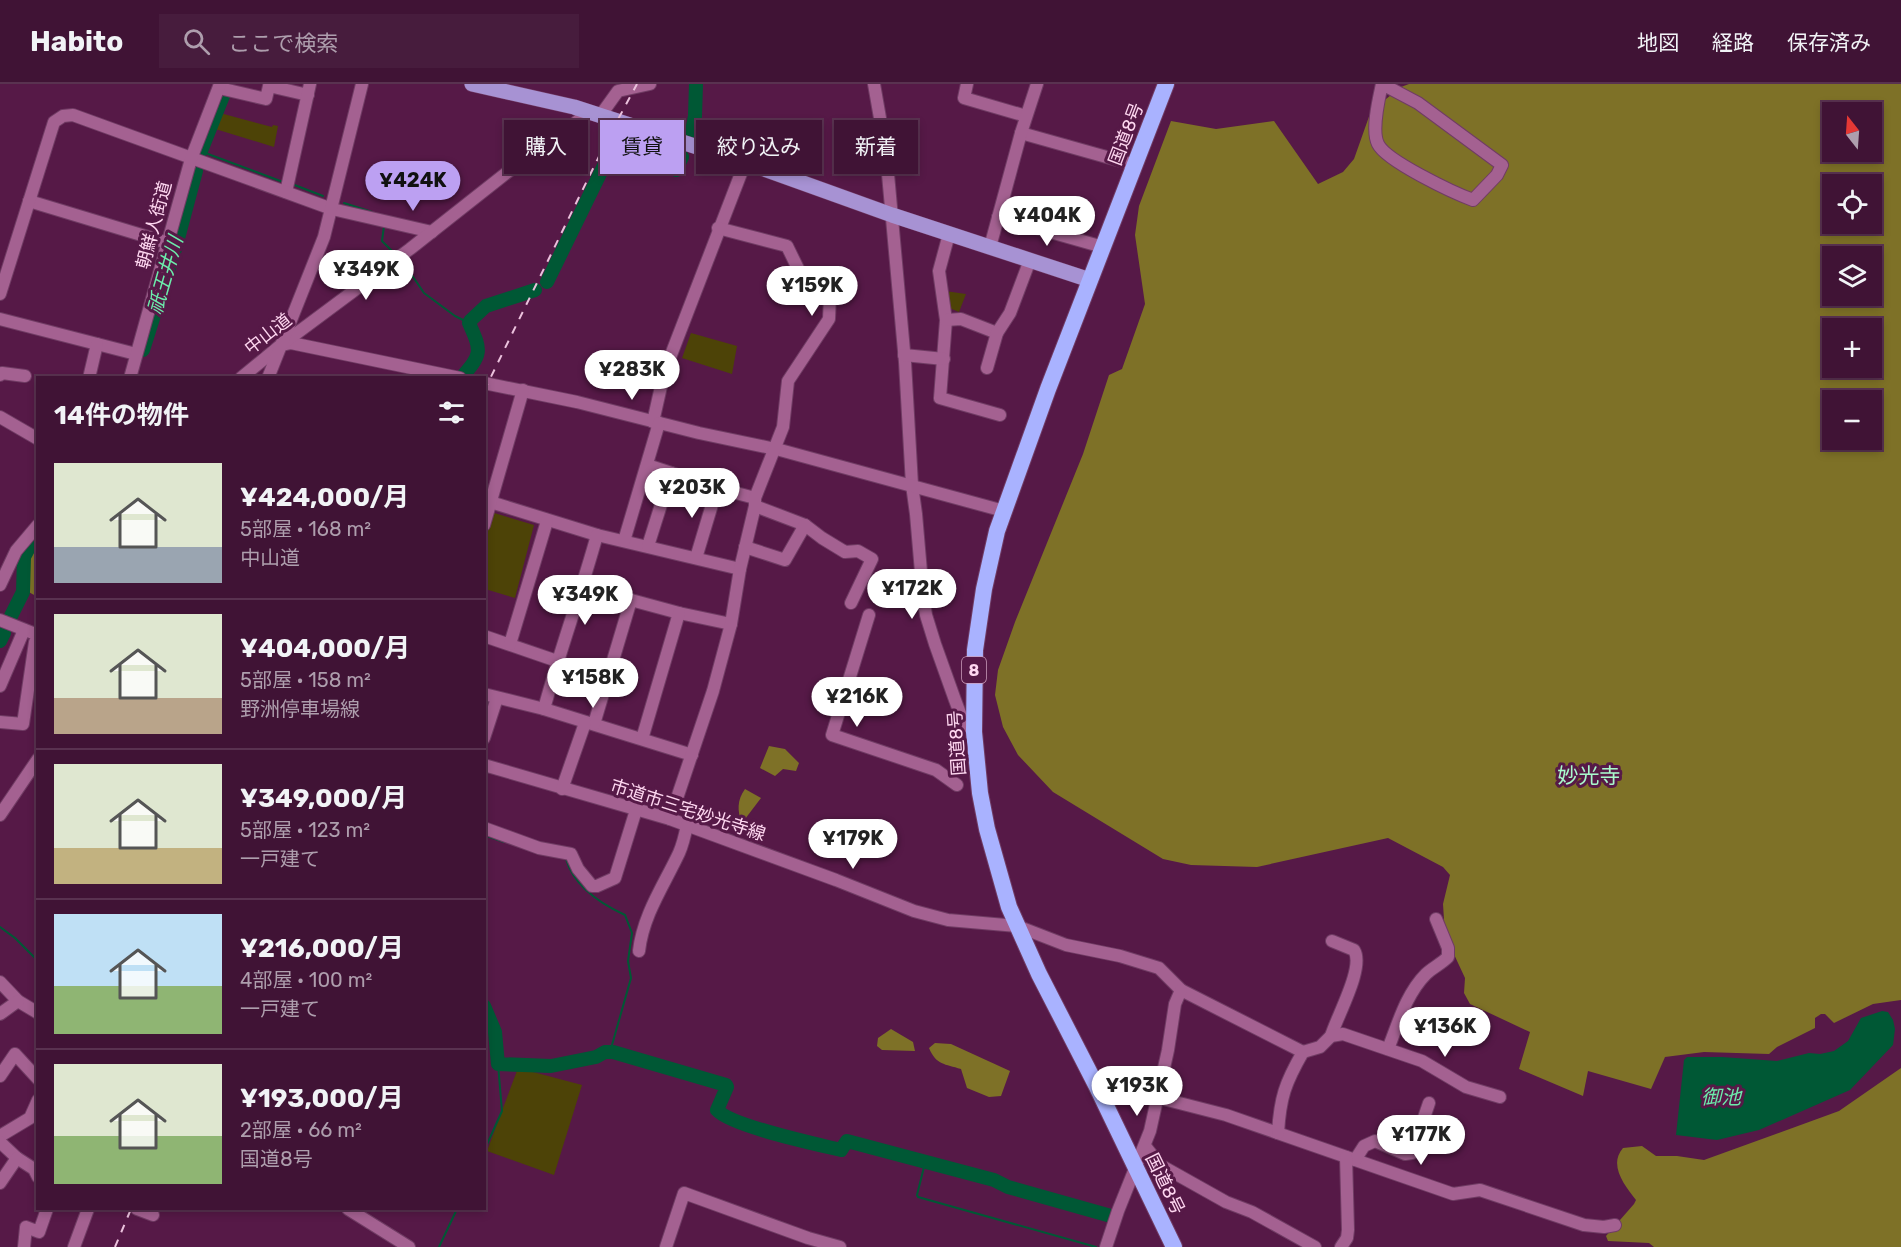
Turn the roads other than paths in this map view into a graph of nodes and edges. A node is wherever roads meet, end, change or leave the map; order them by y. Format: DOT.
graph roads {
  1 [pos="362,84"];
  2 [pos="472,84"];
  3 [pos="650,84"];
  4 [pos="874,84"];
  5 [pos="967,84"];
  6 [pos="1037,84"];
  7 [pos="1166,84"];
  8 [pos="1382,84"];
  9 [pos="223,88"];
  10 [pos="620,88"];
  11 [pos="309,90"];
  12 [pos="594,114"];
  13 [pos="1026,116"];
  14 [pos="1021,133"];
  15 [pos="696,147"];
  16 [pos="191,159"];
  17 [pos="1135,165"];
  18 [pos="740,174"];
  19 [pos="776,174"];
  20 [pos="287,186"];
  21 [pos="29,201"];
  22 [pos="332,209"];
  23 [pos="892,215"];
  24 [pos="998,217"];
  25 [pos="718,228"];
  26 [pos="432,232"];
  27 [pos="949,234"];
  28 [pos="168,243"];
  29 [pos="990,247"];
  30 [pos="1103,248"];
  31 [pos="1030,260"];
  32 [pos="1090,280"];
  33 [pos="0,294"];
  34 [pos="0,319"];
  35 [pos="946,320"];
  36 [pos="997,333"];
  37 [pos="97,344"];
  38 [pos="281,345"];
  39 [pos="136,354"];
  40 [pos="904,355"];
  41 [pos="944,359"];
  42 [pos="987,368"];
  43 [pos="0,375"];
  44 [pos="25,376"];
  45 [pos="89,376"];
  46 [pos="130,376"];
  47 [pos="243,376"];
  48 [pos="269,376"];
  49 [pos="450,376"];
  50 [pos="486,383"];
  51 [pos="523,390"];
  52 [pos="1000,414"];
  53 [pos="0,417"];
  54 [pos="656,423"];
  55 [pos="36,438"];
  56 [pos="773,449"];
  57 [pos="647,465"];
  58 [pos="671,473"];
  59 [pos="912,485"];
  60 [pos="717,488"];
  61 [pos="488,501"];
  62 [pos="755,502"];
  63 [pos="1004,511"];
  64 [pos="547,520"];
  65 [pos="806,525"];
  66 [pos="36,527"];
  67 [pos="597,535"];
  68 [pos="624,541"];
  69 [pos="648,546"];
  70 [pos="745,547"];
  71 [pos="696,558"];
  72 [pos="740,569"];
  73 [pos="0,585"];
  74 [pos="583,587"];
  75 [pos="631,600"];
  76 [pos="851,603"];
  77 [pos="679,613"];
  78 [pos="869,615"];
  79 [pos="0,620"];
  80 [pos="730,624"];
  81 [pos="24,630"];
  82 [pos="486,637"];
  83 [pos="36,638"];
  84 [pos="510,644"];
  85 [pos="557,661"];
  86 [pos="0,686"];
  87 [pos="491,696"];
  88 [pos="544,709"];
  89 [pos="0,722"];
  90 [pos="590,724"];
  91 [pos="486,726"];
  92 [pos="974,732"];
  93 [pos="642,739"];
  94 [pos="692,755"];
  95 [pos="36,762"];
  96 [pos="486,766"];
  97 [pos="957,784"];
  98 [pos="562,789"];
  99 [pos="636,810"];
  100 [pos="0,815"];
  101 [pos="670,819"];
  102 [pos="687,825"];
  103 [pos="486,829"];
  104 [pos="1436,919"];
  105 [pos="1017,926"];
  106 [pos="1332,941"];
  107 [pos="639,951"];
  108 [pos="0,982"];
  109 [pos="1181,990"];
  110 [pos="18,1001"];
  111 [pos="36,1012"];
  112 [pos="0,1014"];
  113 [pos="1332,1036"];
  114 [pos="1388,1049"];
  115 [pos="1303,1052"];
  116 [pos="0,1076"];
  117 [pos="36,1077"];
  118 [pos="1096,1085"];
  119 [pos="1158,1096"];
  120 [pos="1500,1097"];
  121 [pos="1429,1103"];
  122 [pos="36,1104"];
  123 [pos="1278,1133"];
  124 [pos="0,1136"];
  125 [pos="0,1142"];
  126 [pos="1145,1146"];
  127 [pos="17,1158"];
  128 [pos="1350,1159"];
  129 [pos="1135,1166"];
  130 [pos="36,1170"];
  131 [pos="0,1183"];
  132 [pos="47,1210"];
  133 [pos="88,1210"];
  134 [pos="140,1210"];
  135 [pos="350,1210"];
  136 [pos="153,1215"];
  137 [pos="1615,1225"];
  138 [pos="24,1247"];
  139 [pos="74,1247"];
  140 [pos="409,1247"];
  141 [pos="666,1247"];
  142 [pos="840,1247"];
  143 [pos="1106,1247"];
  144 [pos="1174,1247"];
  145 [pos="1315,1247"];
  146 [pos="1341,1247"];
  1 -- 22 [label="street"];
  2 -- 12 [label="main road"];
  3 -- 10 [label="street"];
  4 -- 23 [label="street"];
  5 -- 13 [label="street"];
  6 -- 13 [label="street"];
  7 -- 17 [label="highway, 国道8号 / 8"];
  8 -- 8 [label="street"];
  9 -- 11 [label="street"];
  9 -- 16 [label="street, 朝鮮人街道"];
  10 -- 12 [label="street"];
  11 -- 20 [label="street"];
  12 -- 15 [label="main road"];
  12 -- 26 [label="street, 中山道"];
  13 -- 14 [label="street"];
  14 -- 17 [label="street"];
  14 -- 24 [label="street"];
  16 -- 20 [label="street"];
  16 -- 21 [label="street"];
  16 -- 28 [label="street, 朝鮮人街道"];
  17 -- 30 [label="highway, 国道8号 / 8"];
  18 -- 25 [label="street"];
  19 -- 23 [label="main road"];
  20 -- 22 [label="street"];
  21 -- 28 [label="street"];
  21 -- 33 [label="street"];
  22 -- 26 [label="street"];
  22 -- 38 [label="street"];
  23 -- 27 [label="main road"];
  23 -- 40 [label="street"];
  24 -- 29 [label="street"];
  24 -- 30 [label="street"];
  25 -- 54 [label="street"];
  25 -- 56 [label="street"];
  26 -- 38 [label="street, 中山道"];
  27 -- 29 [label="main road"];
  27 -- 35 [label="street"];
  28 -- 39 [label="street, 朝鮮人街道"];
  29 -- 31 [label="main road"];
  30 -- 32 [label="highway, 国道8号 / 8"];
  31 -- 32 [label="main road"];
  31 -- 36 [label="street"];
  32 -- 63 [label="highway, 国道8号 / 8"];
  34 -- 37 [label="street"];
  35 -- 36 [label="street"];
  35 -- 41 [label="street"];
  36 -- 42 [label="street"];
  37 -- 39 [label="street"];
  37 -- 45 [label="street"];
  38 -- 47 [label="street, 中山道"];
  38 -- 48 [label="street"];
  38 -- 49 [label="street"];
  39 -- 46 [label="street, 朝鮮人街道"];
  40 -- 41 [label="street"];
  40 -- 59 [label="street"];
  41 -- 52 [label="street"];
  43 -- 44 [label="street"];
  50 -- 51 [label="street"];
  51 -- 54 [label="street"];
  51 -- 61 [label="street"];
  53 -- 55 [label="street"];
  54 -- 56 [label="street"];
  54 -- 57 [label="street"];
  56 -- 59 [label="street"];
  56 -- 62 [label="street"];
  57 -- 58 [label="street"];
  57 -- 68 [label="street"];
  58 -- 60 [label="street"];
  58 -- 69 [label="street"];
  59 -- 63 [label="street"];
  59 -- 92 [label="street"];
  60 -- 62 [label="street"];
  60 -- 71 [label="street"];
  61 -- 64 [label="street"];
  62 -- 65 [label="street"];
  62 -- 70 [label="street"];
  63 -- 92 [label="highway, 国道8号 / 8"];
  64 -- 67 [label="street"];
  64 -- 84 [label="street"];
  65 -- 70 [label="street"];
  65 -- 76 [label="street"];
  66 -- 73 [label="street"];
  67 -- 68 [label="street"];
  67 -- 74 [label="street"];
  68 -- 69 [label="street"];
  69 -- 71 [label="street"];
  70 -- 72 [label="street"];
  71 -- 72 [label="street"];
  72 -- 80 [label="street"];
  74 -- 75 [label="street"];
  74 -- 85 [label="street"];
  75 -- 77 [label="street"];
  75 -- 90 [label="street"];
  77 -- 80 [label="street"];
  77 -- 93 [label="street"];
  78 -- 97 [label="street"];
  79 -- 81 [label="street"];
  80 -- 94 [label="street"];
  81 -- 83 [label="street"];
  81 -- 86 [label="street"];
  82 -- 84 [label="street"];
  83 -- 89 [label="street"];
  84 -- 85 [label="street"];
  85 -- 88 [label="street"];
  87 -- 88 [label="street"];
  87 -- 91 [label="street"];
  88 -- 90 [label="street"];
  90 -- 93 [label="street"];
  90 -- 98 [label="street"];
  92 -- 105 [label="highway, 国道8号 / 8"];
  93 -- 94 [label="street"];
  94 -- 101 [label="street"];
  95 -- 100 [label="street"];
  96 -- 98 [label="street, 市道市三宅妙光寺線"];
  98 -- 99 [label="street, 市道市三宅妙光寺線"];
  99 -- 101 [label="street, 市道市三宅妙光寺線"];
  99 -- 103 [label="street"];
  101 -- 102 [label="street, 市道市三宅妙光寺線"];
  102 -- 105 [label="street, 市道市三宅妙光寺線"];
  102 -- 107 [label="street"];
  104 -- 114 [label="street"];
  105 -- 109 [label="street, 市道市三宅妙光寺線"];
  105 -- 118 [label="highway, 国道8号 / 8"];
  106 -- 113 [label="street"];
  108 -- 110 [label="street"];
  109 -- 115 [label="street, 市道市三宅妙光寺線"];
  109 -- 119 [label="street"];
  110 -- 111 [label="street"];
  110 -- 112 [label="street"];
  113 -- 114 [label="street"];
  113 -- 115 [label="street"];
  114 -- 120 [label="street"];
  115 -- 123 [label="street"];
  116 -- 117 [label="street"];
  118 -- 119 [label="street"];
  118 -- 129 [label="highway, 国道8号 / 8"];
  119 -- 123 [label="street"];
  119 -- 126 [label="street"];
  121 -- 128 [label="street"];
  122 -- 124 [label="street"];
  123 -- 128 [label="street"];
  125 -- 127 [label="street"];
  126 -- 129 [label="street"];
  126 -- 145 [label="street"];
  127 -- 130 [label="street"];
  127 -- 131 [label="street"];
  128 -- 137 [label="street"];
  128 -- 146 [label="street"];
  129 -- 143 [label="street"];
  129 -- 144 [label="highway, 国道8号 / 8"];
  132 -- 138 [label="street"];
  133 -- 139 [label="street"];
  134 -- 136 [label="street"];
  135 -- 140 [label="street"];
  141 -- 142 [label="street"];
}
